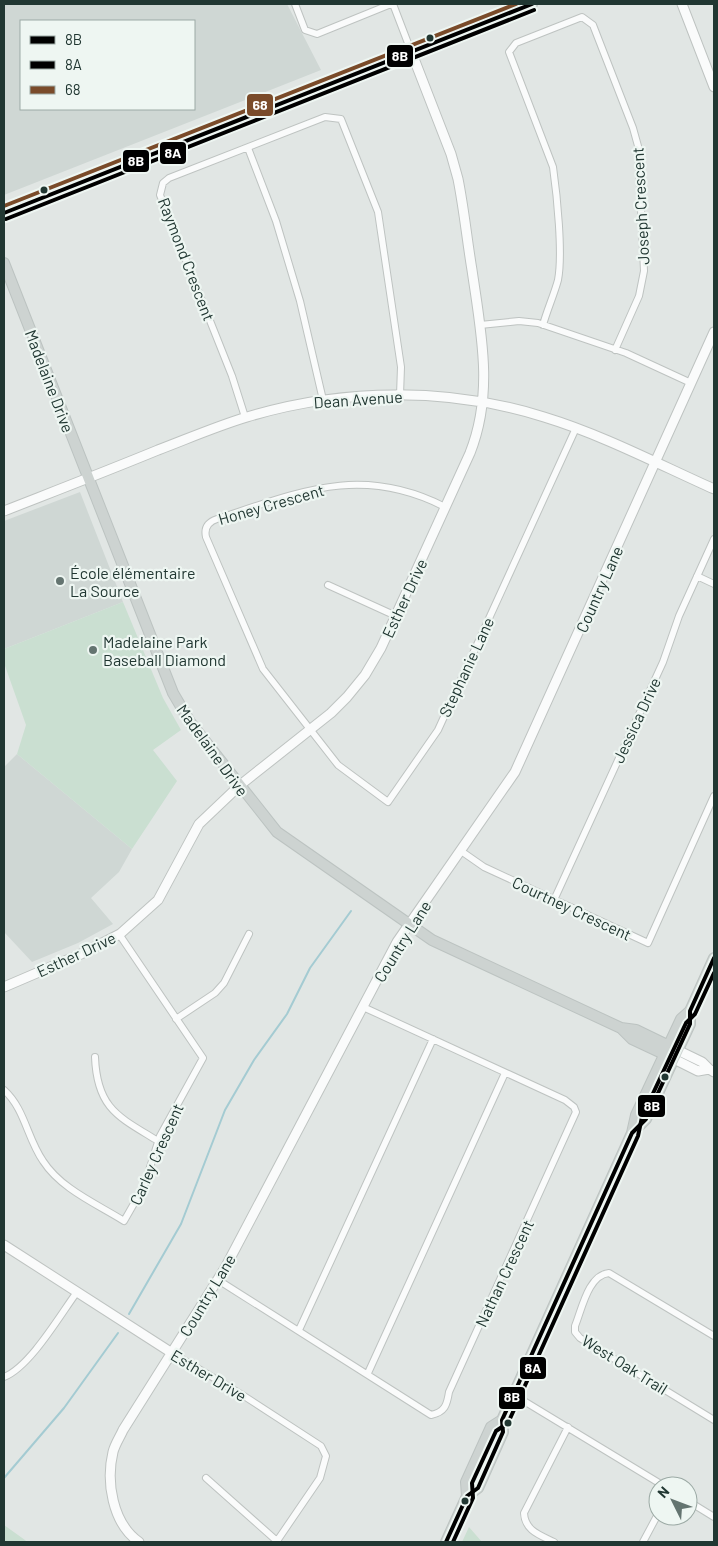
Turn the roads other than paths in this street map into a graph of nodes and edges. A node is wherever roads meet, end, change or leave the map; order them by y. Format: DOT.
graph roads {
  1 [pos="295,4"];
  2 [pos="392,4"];
  3 [pos="532,4"];
  4 [pos="682,4"];
  5 [pos="441,39"];
  6 [pos="411,51"];
  7 [pos="714,87"];
  8 [pos="248,148"];
  9 [pos="4,213"];
  10 [pos="4,264"];
  11 [pos="480,325"];
  12 [pos="543,325"];
  13 [pos="714,332"];
  14 [pos="615,350"];
  15 [pos="691,383"];
  16 [pos="400,395"];
  17 [pos="323,400"];
  18 [pos="484,402"];
  19 [pos="245,417"];
  20 [pos="576,428"];
  21 [pos="655,463"];
  22 [pos="88,478"];
  23 [pos="714,489"];
  24 [pos="445,507"];
  25 [pos="4,511"];
  26 [pos="714,539"];
  27 [pos="697,576"];
  28 [pos="714,584"];
  29 [pos="328,585"];
  30 [pos="396,616"];
  31 [pos="310,729"];
  32 [pos="239,786"];
  33 [pos="714,796"];
  34 [pos="461,851"];
  35 [pos="554,900"];
  36 [pos="409,924"];
  37 [pos="119,934"];
  38 [pos="249,934"];
  39 [pos="714,958"];
  40 [pos="4,987"];
  41 [pos="363,1007"];
  42 [pos="176,1019"];
  43 [pos="433,1040"];
  44 [pos="671,1052"];
  45 [pos="95,1057"];
  46 [pos="711,1071"];
  47 [pos="505,1073"];
  48 [pos="4,1090"];
  49 [pos="158,1141"];
  50 [pos="4,1245"];
  51 [pos="218,1280"];
  52 [pos="77,1292"];
  53 [pos="299,1330"];
  54 [pos="714,1336"];
  55 [pos="172,1352"];
  56 [pos="368,1373"];
  57 [pos="4,1377"];
  58 [pos="514,1395"];
  59 [pos="714,1420"];
  60 [pos="568,1427"];
  61 [pos="648,1476"];
  62 [pos="206,1478"];
  63 [pos="698,1507"];
  64 [pos="714,1517"];
  65 [pos="652,1526"];
  66 [pos="278,1541"];
  67 [pos="139,1542"];
  68 [pos="446,1542"];
  69 [pos="554,1542"];
  70 [pos="643,1542"];
  1 -- 2 [label="street"];
  2 -- 6 [label="street"];
  3 -- 5 [label="main road"];
  4 -- 7 [label="street"];
  5 -- 6 [label="street"];
  6 -- 9 [label="main road"];
  6 -- 11 [label="street, Esther Drive"];
  8 -- 16 [label="street, Raymond Crescent"];
  8 -- 17 [label="street"];
  8 -- 19 [label="street, Raymond Crescent"];
  10 -- 22 [label="main road, Madelaine Drive"];
  11 -- 12 [label="street"];
  11 -- 18 [label="street, Esther Drive"];
  12 -- 14 [label="street"];
  12 -- 14 [label="street, Joseph Crescent"];
  13 -- 15 [label="street, Country Lane"];
  14 -- 15 [label="street"];
  15 -- 21 [label="street, Country Lane"];
  16 -- 17 [label="street, Dean Avenue"];
  16 -- 18 [label="street, Dean Avenue"];
  17 -- 19 [label="street, Dean Avenue"];
  18 -- 20 [label="street, Dean Avenue"];
  18 -- 24 [label="street, Esther Drive"];
  19 -- 22 [label="street, Dean Avenue"];
  20 -- 21 [label="street, Dean Avenue"];
  20 -- 31 [label="street, Stephanie Lane"];
  21 -- 23 [label="street, Dean Avenue"];
  21 -- 34 [label="street, Country Lane"];
  22 -- 25 [label="street, Dean Avenue"];
  22 -- 32 [label="main road, Madelaine Drive"];
  24 -- 30 [label="street, Esther Drive"];
  24 -- 31 [label="street, Honey Crescent"];
  26 -- 27 [label="street, Jessica Drive"];
  27 -- 28 [label="street"];
  27 -- 35 [label="street, Jessica Drive"];
  29 -- 30 [label="street"];
  30 -- 31 [label="street, Esther Drive"];
  31 -- 32 [label="street, Esther Drive"];
  32 -- 36 [label="main road, Madelaine Drive"];
  32 -- 37 [label="street, Esther Drive"];
  33 -- 35 [label="street, Courtney Crescent"];
  34 -- 35 [label="street, Courtney Crescent"];
  34 -- 36 [label="street, Country Lane"];
  36 -- 41 [label="street, Country Lane"];
  36 -- 44 [label="main road, Madelaine Drive"];
  37 -- 40 [label="street, Esther Drive"];
  37 -- 42 [label="street, Carley Crescent"];
  38 -- 42 [label="street"];
  39 -- 44 [label="main road"];
  41 -- 43 [label="street, Nathan Crescent"];
  41 -- 51 [label="street, Country Lane"];
  42 -- 49 [label="street, Carley Crescent"];
  43 -- 47 [label="street, Nathan Crescent"];
  43 -- 53 [label="street"];
  44 -- 46 [label="street, Madelaine Drive"];
  44 -- 58 [label="main road"];
  45 -- 49 [label="street"];
  47 -- 56 [label="street"];
  47 -- 56 [label="street, Nathan Crescent"];
  48 -- 49 [label="street, Carley Crescent"];
  50 -- 52 [label="street, Esther Drive"];
  51 -- 53 [label="street, Nathan Crescent"];
  51 -- 55 [label="street, Country Lane"];
  52 -- 55 [label="street, Esther Drive"];
  52 -- 57 [label="street"];
  53 -- 56 [label="street, Nathan Crescent"];
  54 -- 59 [label="street, West Oak Trail"];
  55 -- 66 [label="street, Esther Drive"];
  55 -- 67 [label="street, Country Lane"];
  58 -- 60 [label="street"];
  58 -- 68 [label="main road"];
  60 -- 61 [label="street"];
  60 -- 69 [label="street"];
  62 -- 66 [label="street"];
  63 -- 64 [label="street"];
  65 -- 70 [label="street"];
}
